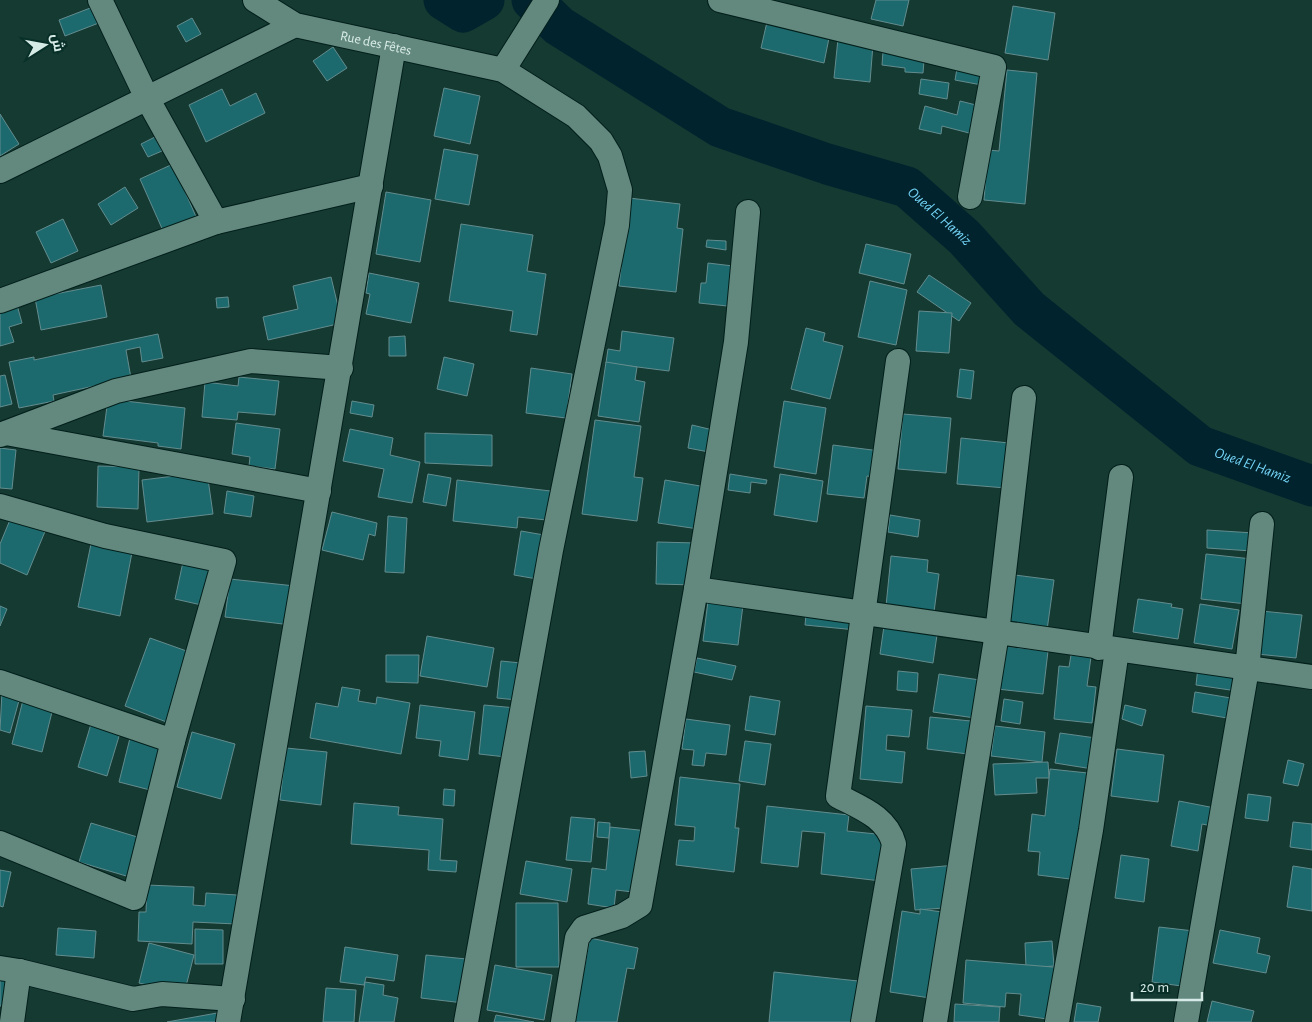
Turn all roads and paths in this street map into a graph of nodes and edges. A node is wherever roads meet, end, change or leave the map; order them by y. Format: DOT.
graph roads {
  1 [pos="100,0"];
  2 [pos="255,0"];
  3 [pos="547,0"];
  4 [pos="720,0"];
  5 [pos="295,25"];
  6 [pos="394,46"];
  7 [pos="503,70"];
  8 [pos="147,98"];
  9 [pos="0,171"];
  10 [pos="371,186"];
  11 [pos="970,197"];
  12 [pos="748,212"];
  13 [pos="216,222"];
  14 [pos="0,301"];
  15 [pos="898,361"];
  16 [pos="341,368"];
  17 [pos="1024,398"];
  18 [pos="3,434"];
  19 [pos="1120,477"];
  20 [pos="319,491"];
  21 [pos="0,506"];
  22 [pos="1262,524"];
  23 [pos="696,590"];
  24 [pos="863,614"];
  25 [pos="997,634"];
  26 [pos="1108,649"];
  27 [pos="1246,669"];
  28 [pos="1312,677"];
  29 [pos="0,682"];
  30 [pos="173,741"];
  31 [pos="0,843"];
  32 [pos="10,970"];
  33 [pos="233,999"];
  34 [pos="12,1022"];
  35 [pos="228,1022"];
  36 [pos="466,1022"];
  37 [pos="563,1022"];
  38 [pos="863,1022"];
  39 [pos="935,1022"];
  40 [pos="1057,1022"];
  41 [pos="1186,1022"];
  1 -- 8 [label="street"];
  2 -- 5 [label="street, Rue des Fêtes"];
  3 -- 7 [label="street"];
  4 -- 11 [label="street"];
  5 -- 6 [label="street, Rue des Fêtes"];
  5 -- 8 [label="street"];
  6 -- 7 [label="street, Rue des Fêtes"];
  6 -- 10 [label="street"];
  7 -- 36 [label="street, Rue des Fêtes"];
  8 -- 9 [label="street"];
  8 -- 13 [label="street"];
  10 -- 13 [label="street"];
  10 -- 16 [label="street"];
  12 -- 23 [label="street"];
  13 -- 14 [label="street"];
  15 -- 24 [label="street"];
  16 -- 18 [label="street"];
  16 -- 20 [label="street"];
  17 -- 25 [label="street"];
  18 -- 20 [label="street"];
  19 -- 26 [label="street"];
  20 -- 33 [label="street"];
  21 -- 30 [label="street"];
  22 -- 27 [label="street"];
  23 -- 24 [label="street"];
  23 -- 37 [label="street"];
  24 -- 25 [label="street"];
  24 -- 38 [label="street"];
  25 -- 26 [label="street"];
  25 -- 39 [label="street"];
  26 -- 27 [label="street"];
  26 -- 40 [label="street"];
  27 -- 28 [label="street"];
  27 -- 41 [label="street"];
  29 -- 30 [label="street"];
  30 -- 31 [label="street"];
  32 -- 33 [label="street"];
  32 -- 34 [label="street"];
  33 -- 35 [label="street"];
}
